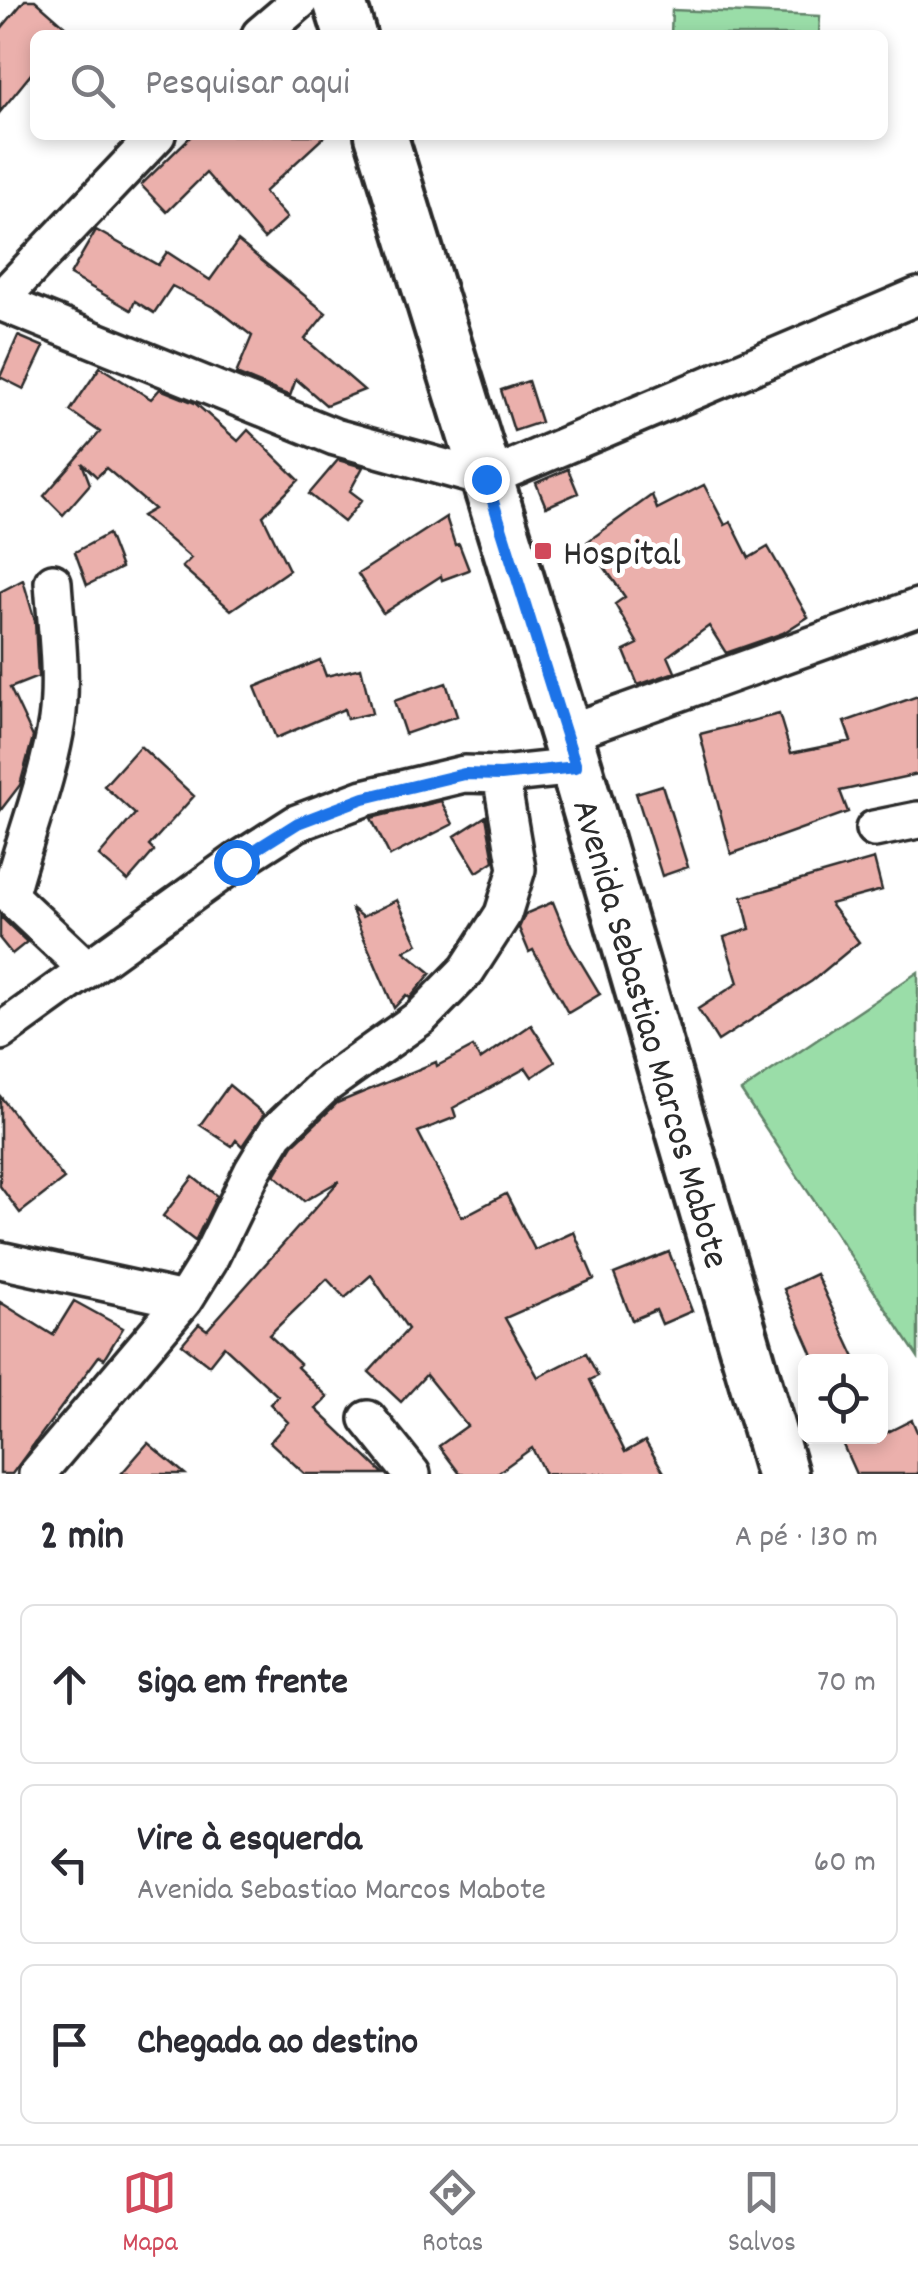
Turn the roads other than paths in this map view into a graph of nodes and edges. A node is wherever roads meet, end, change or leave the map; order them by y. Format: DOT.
graph roads {
  1 [pos="301,0"];
  2 [pos="339,0"];
  3 [pos="266,30"];
  4 [pos="348,30"];
  5 [pos="152,140"];
  6 [pos="382,140"];
  7 [pos="918,296"];
  8 [pos="0,301"];
  9 [pos="486,479"];
  10 [pos="53,582"];
  11 [pos="918,607"];
  12 [pos="570,750"];
  13 [pos="501,775"];
  14 [pos="918,820"];
  15 [pos="874,830"];
  16 [pos="5,890"];
  17 [pos="87,968"];
  18 [pos="0,1032"];
  19 [pos="0,1260"];
  20 [pos="184,1300"];
  21 [pos="368,1419"];
  22 [pos="38,1474"];
  23 [pos="412,1474"];
  24 [pos="782,1474"];
  1 -- 3 [label="street"];
  2 -- 4 [label="main road"];
  5 -- 8 [label="street"];
  6 -- 9 [label="main road, Avenida Sebastiao Marcos Mabote"];
  7 -- 9 [label="street"];
  8 -- 9 [label="street"];
  9 -- 12 [label="main road, Avenida Sebastiao Marcos Mabote"];
  10 -- 16 [label="street"];
  11 -- 12 [label="street"];
  12 -- 13 [label="street"];
  12 -- 24 [label="main road, Avenida Sebastiao Marcos Mabote"];
  13 -- 17 [label="street"];
  13 -- 20 [label="street"];
  14 -- 15 [label="street"];
  16 -- 17 [label="street"];
  17 -- 18 [label="street"];
  19 -- 20 [label="street"];
  20 -- 22 [label="street"];
  21 -- 23 [label="street"];
}
